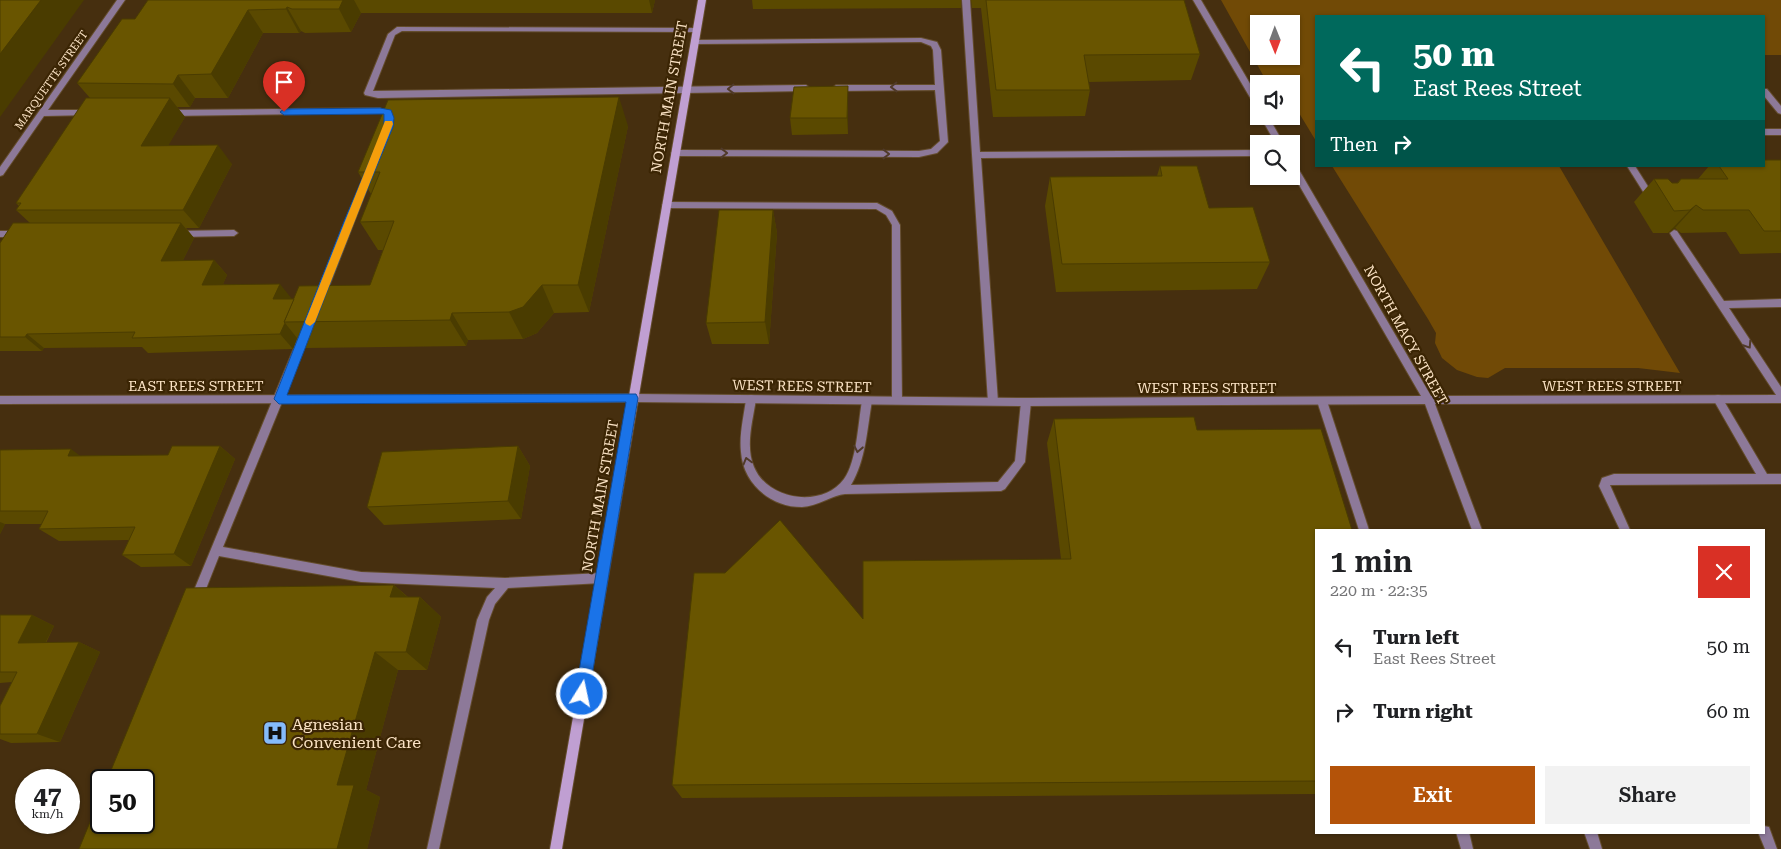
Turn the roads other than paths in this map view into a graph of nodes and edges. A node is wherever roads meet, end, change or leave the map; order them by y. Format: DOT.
graph roads {
  1 [pos="121,0"];
  2 [pos="702,0"];
  3 [pos="966,0"];
  4 [pos="1197,0"];
  5 [pos="696,30"];
  6 [pos="694,42"];
  7 [pos="939,87"];
  8 [pos="812,88"];
  9 [pos="832,88"];
  10 [pos="686,90"];
  11 [pos="1250,91"];
  12 [pos="1765,92"];
  13 [pos="1781,111"];
  14 [pos="42,113"];
  15 [pos="96,113"];
  16 [pos="156,113"];
  17 [pos="389,118"];
  18 [pos="1765,132"];
  19 [pos="1781,132"];
  20 [pos="1250,152"];
  21 [pos="675,153"];
  22 [pos="976,155"];
  23 [pos="373,164"];
  24 [pos="1632,167"];
  25 [pos="0,173"];
  26 [pos="1300,179"];
  27 [pos="1654,202"];
  28 [pos="666,205"];
  29 [pos="1674,233"];
  30 [pos="0,234"];
  31 [pos="29,234"];
  32 [pos="166,234"];
  33 [pos="234,234"];
  34 [pos="1781,303"];
  35 [pos="1721,305"];
  36 [pos="316,307"];
  37 [pos="309,324"];
  38 [pos="1781,397"];
  39 [pos="632,398"];
  40 [pos="279,399"];
  41 [pos="752,399"];
  42 [pos="1718,399"];
  43 [pos="0,400"];
  44 [pos="867,401"];
  45 [pos="897,401"];
  46 [pos="1322,401"];
  47 [pos="1428,401"];
  48 [pos="993,402"];
  49 [pos="1026,402"];
  50 [pos="1764,479"];
  51 [pos="1781,479"];
  52 [pos="841,490"];
  53 [pos="1364,529"];
  54 [pos="1477,529"];
  55 [pos="1625,529"];
  56 [pos="216,551"];
  57 [pos="602,578"];
  58 [pos="505,583"];
  59 [pos="194,606"];
  60 [pos="1463,834"];
  61 [pos="1591,834"];
  62 [pos="1765,834"];
  63 [pos="433,849"];
  64 [pos="556,849"];
  65 [pos="1467,849"];
  66 [pos="1596,849"];
  67 [pos="1772,849"];
  1 -- 14 [label="street, MARQUETTE STREET"];
  2 -- 5 [label="main road, NORTH MAIN STREET"];
  3 -- 22 [label="street"];
  4 -- 11 [label="street"];
  5 -- 6 [label="main road, NORTH MAIN STREET"];
  5 -- 10 [label="street"];
  6 -- 7 [label="street"];
  6 -- 10 [label="main road, NORTH MAIN STREET"];
  7 -- 9 [label="street, one-way"];
  21 -- 7 [label="street, one-way"];
  8 -- 10 [label="street, one-way"];
  10 -- 21 [label="main road, NORTH MAIN STREET"];
  12 -- 13 [label="street"];
  14 -- 15 [label="street"];
  14 -- 25 [label="street, MARQUETTE STREET"];
  16 -- 17 [label="street"];
  18 -- 19 [label="street"];
  20 -- 22 [label="street"];
  21 -- 28 [label="main road, NORTH MAIN STREET"];
  22 -- 48 [label="street"];
  23 -- 36 [label="street"];
  24 -- 27 [label="street"];
  26 -- 47 [label="street, NORTH MACY STREET"];
  28 -- 39 [label="main road, NORTH MAIN STREET"];
  28 -- 45 [label="street"];
  29 -- 35 [label="street"];
  30 -- 31 [label="street"];
  32 -- 33 [label="street"];
  34 -- 35 [label="street"];
  35 -- 38 [label="street, one-way"];
  37 -- 40 [label="street"];
  38 -- 42 [label="street, WEST REES STREET"];
  39 -- 40 [label="street, EAST REES STREET"];
  39 -- 41 [label="street, WEST REES STREET"];
  39 -- 57 [label="main road, NORTH MAIN STREET"];
  40 -- 43 [label="street, EAST REES STREET"];
  40 -- 56 [label="street"];
  41 -- 44 [label="street, WEST REES STREET"];
  52 -- 41 [label="street, one-way"];
  42 -- 47 [label="street, WEST REES STREET"];
  42 -- 50 [label="street"];
  44 -- 45 [label="street, WEST REES STREET"];
  44 -- 52 [label="street, one-way"];
  45 -- 48 [label="street, WEST REES STREET"];
  46 -- 47 [label="street, WEST REES STREET"];
  46 -- 49 [label="street, WEST REES STREET"];
  46 -- 53 [label="street"];
  47 -- 54 [label="street, NORTH MACY STREET"];
  48 -- 49 [label="street, WEST REES STREET"];
  49 -- 52 [label="street"];
  50 -- 51 [label="street"];
  50 -- 55 [label="street"];
  56 -- 58 [label="street"];
  56 -- 59 [label="street"];
  57 -- 58 [label="street"];
  57 -- 64 [label="main road, NORTH MAIN STREET"];
  58 -- 63 [label="street"];
  60 -- 65 [label="street"];
  61 -- 66 [label="street"];
  62 -- 67 [label="street"];
}
